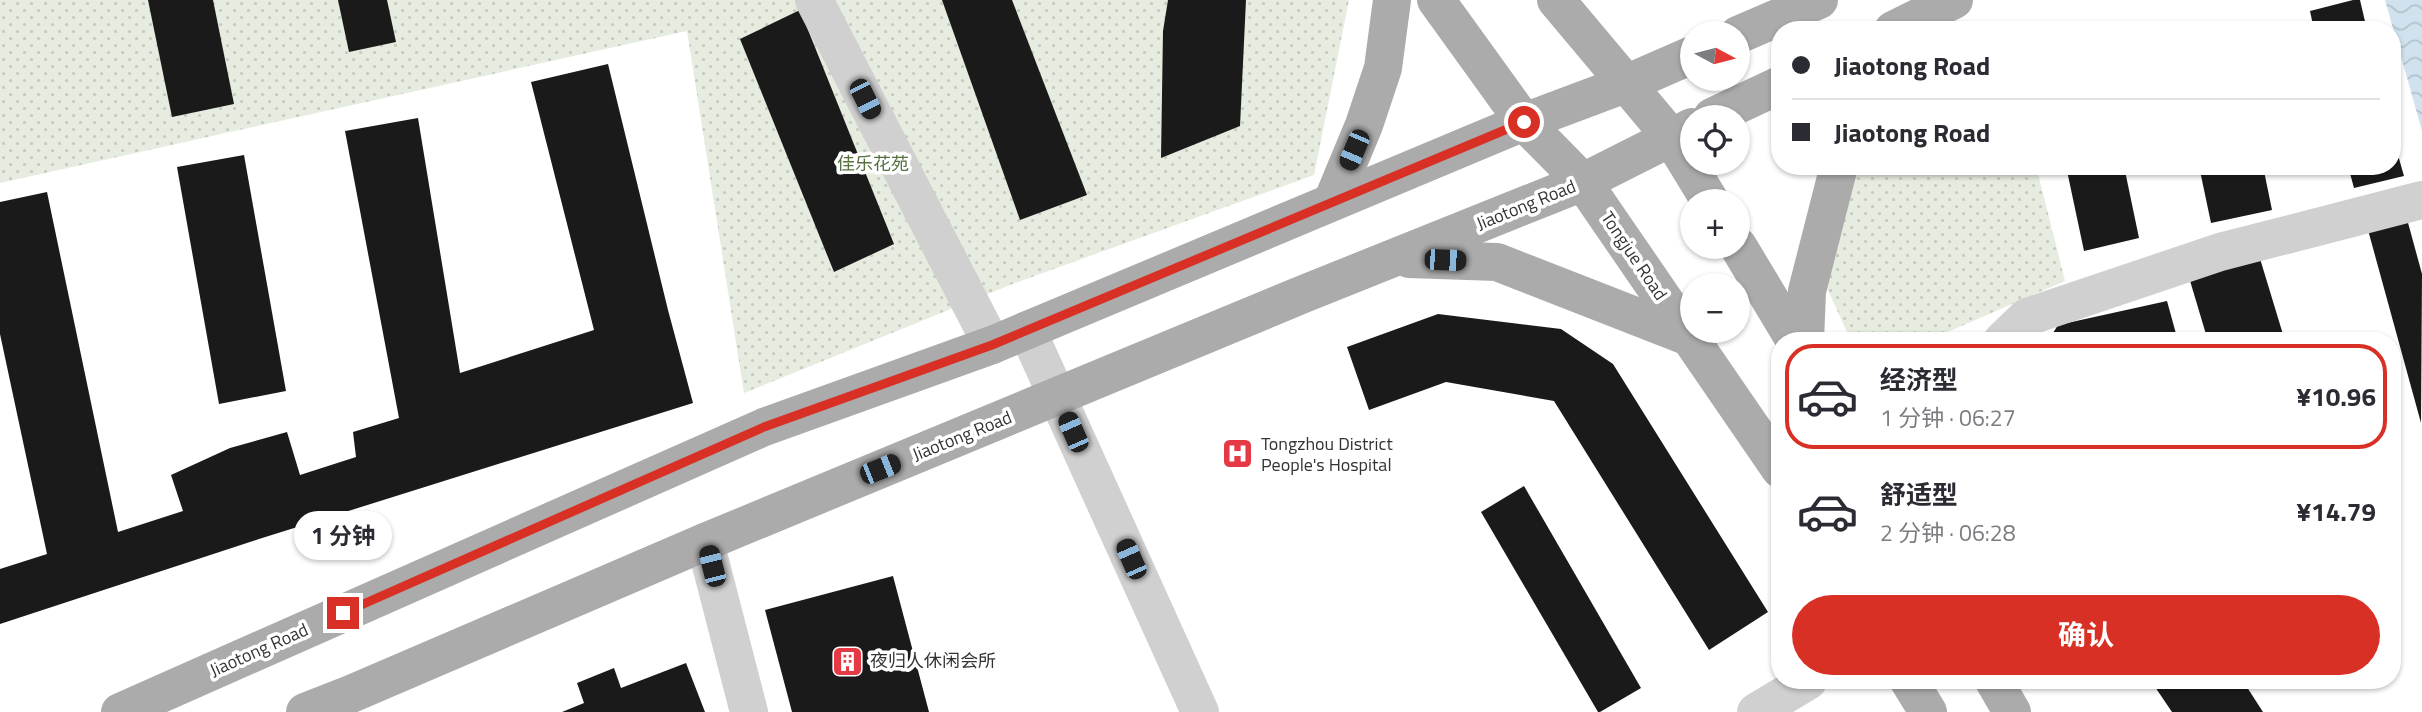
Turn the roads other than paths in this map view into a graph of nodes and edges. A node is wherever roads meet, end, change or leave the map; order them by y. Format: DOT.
graph roads {
  1 [pos="814,0"];
  2 [pos="1392,0"];
  3 [pos="1436,0"];
  4 [pos="1556,0"];
  5 [pos="1954,0"];
  6 [pos="1805,2"];
  7 [pos="1911,21"];
  8 [pos="1750,29"];
  9 [pos="1680,60"];
  10 [pos="1628,83"];
  11 [pos="1771,89"];
  12 [pos="1738,105"];
  13 [pos="1524,122"];
  14 [pos="1680,130"];
  15 [pos="1680,133"];
  16 [pos="1837,175"];
  17 [pos="1583,182"];
  18 [pos="2418,201"];
  19 [pos="1332,202"];
  20 [pos="1393,258"];
  21 [pos="1745,259"];
  22 [pos="1680,324"];
  23 [pos="1027,330"];
  24 [pos="1790,332"];
  25 [pos="1805,332"];
  26 [pos="2012,332"];
  27 [pos="1680,333"];
  28 [pos="1693,343"];
  29 [pos="992,345"];
  30 [pos="1771,456"];
  31 [pos="705,542"];
  32 [pos="1797,689"];
  33 [pos="1914,689"];
  34 [pos="1999,689"];
  35 [pos="1768,709"];
  36 [pos="120,712"];
  37 [pos="305,712"];
  38 [pos="749,712"];
  39 [pos="1200,712"];
  40 [pos="1928,712"];
  41 [pos="2012,712"];
  1 -- 29 [label="street"];
  2 -- 19 [label="main road"];
  3 -- 13 [label="main road"];
  4 -- 10 [label="main road"];
  5 -- 7 [label="main road"];
  6 -- 8 [label="main road"];
  9 -- 10 [label="main road, Jiaotong Road"];
  10 -- 13 [label="main road, Jiaotong Road"];
  10 -- 14 [label="main road"];
  11 -- 12 [label="main road"];
  13 -- 17 [label="main road, Tongjue Road"];
  13 -- 19 [label="main road, Jiaotong Road"];
  15 -- 17 [label="main road, Jiaotong Road"];
  16 -- 25 [label="main road"];
  17 -- 20 [label="main road, Jiaotong Road"];
  17 -- 22 [label="main road, Tongjue Road"];
  18 -- 26 [label="street"];
  19 -- 23 [label="main road, Jiaotong Road"];
  20 -- 27 [label="main road"];
  20 -- 31 [label="main road, Jiaotong Road"];
  21 -- 24 [label="main road"];
  23 -- 29 [label="main road, Jiaotong Road"];
  23 -- 39 [label="street"];
  28 -- 30 [label="main road, Tongjue Road"];
  29 -- 36 [label="main road, Jiaotong Road"];
  31 -- 37 [label="main road, Jiaotong Road"];
  31 -- 38 [label="street"];
  32 -- 35 [label="street"];
  33 -- 40 [label="main road"];
  34 -- 41 [label="main road"];
}
